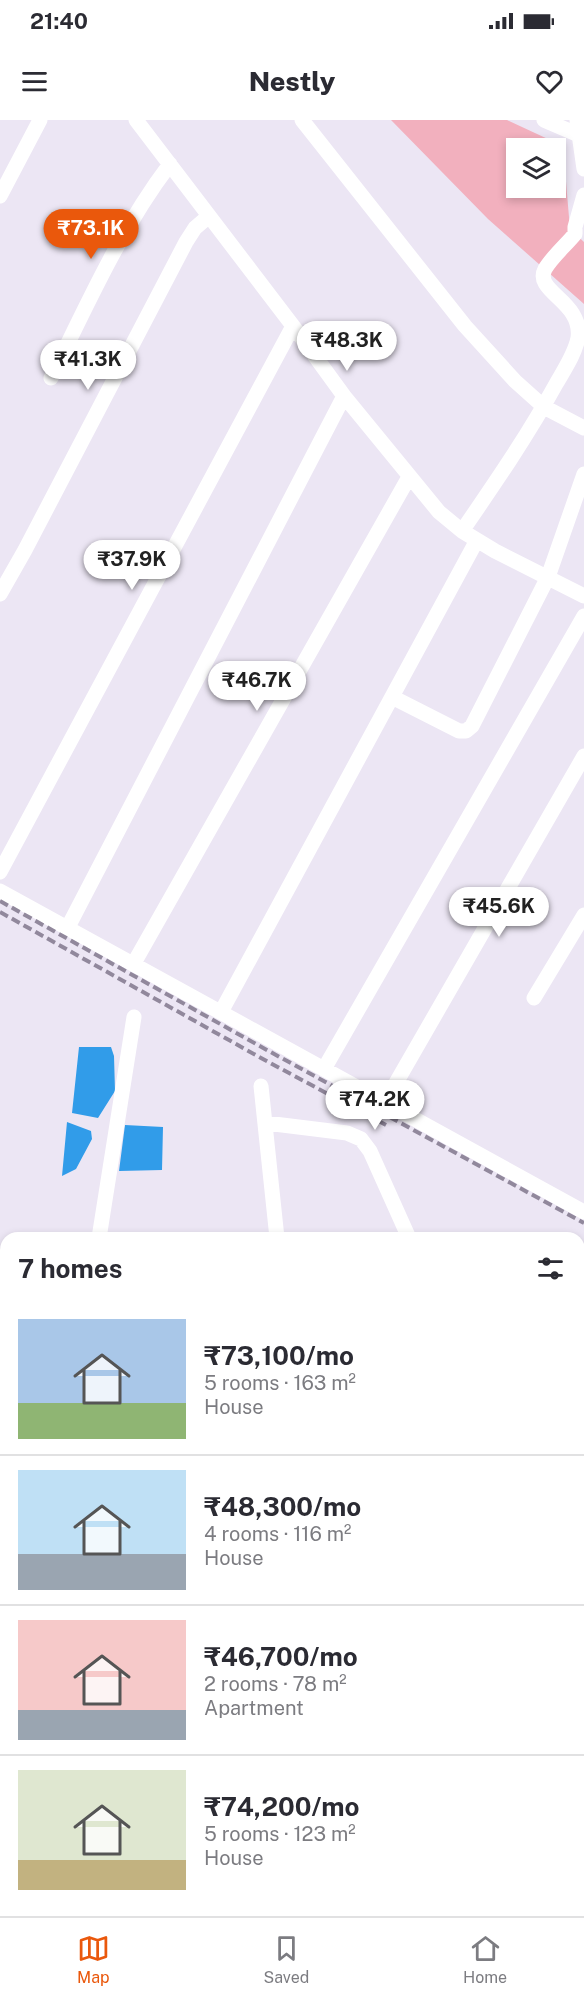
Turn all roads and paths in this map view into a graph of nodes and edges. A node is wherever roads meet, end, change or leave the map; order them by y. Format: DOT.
graph roads {
  1 [pos="40,120"];
  2 [pos="136,120"];
  3 [pos="302,120"];
  4 [pos="544,120"];
  5 [pos="578,128"];
  6 [pos="170,164"];
  7 [pos="584,169"];
  8 [pos="584,195"];
  9 [pos="0,196"];
  10 [pos="210,216"];
  11 [pos="293,326"];
  12 [pos="51,378"];
  13 [pos="344,396"];
  14 [pos="544,407"];
  15 [pos="584,428"];
  16 [pos="584,474"];
  17 [pos="409,477"];
  18 [pos="462,531"];
  19 [pos="477,540"];
  20 [pos="548,578"];
  21 [pos="0,594"];
  22 [pos="584,596"];
  23 [pos="584,616"];
  24 [pos="392,697"];
  25 [pos="584,756"];
  26 [pos="0,872"];
  27 [pos="0,891"];
  28 [pos="584,915"];
  29 [pos="68,927"];
  30 [pos="134,963"];
  31 [pos="534,998"];
  32 [pos="221,1012"];
  33 [pos="134,1017"];
  34 [pos="324,1069"];
  35 [pos="261,1086"];
  36 [pos="385,1102"];
  37 [pos="266,1123"];
  38 [pos="584,1212"];
  39 [pos="100,1232"];
  40 [pos="275,1232"];
  41 [pos="406,1232"];
  1 -- 9 [label="street"];
  2 -- 6 [label="street"];
  3 -- 14 [label="street"];
  4 -- 5 [label="street"];
  5 -- 7 [label="street"];
  6 -- 10 [label="street"];
  6 -- 12 [label="street"];
  8 -- 14 [label="street"];
  10 -- 11 [label="street"];
  10 -- 21 [label="street"];
  11 -- 13 [label="street"];
  11 -- 26 [label="street"];
  13 -- 17 [label="street"];
  13 -- 29 [label="street"];
  14 -- 15 [label="street"];
  14 -- 18 [label="street"];
  16 -- 20 [label="street"];
  17 -- 18 [label="street"];
  17 -- 30 [label="street"];
  18 -- 19 [label="street"];
  19 -- 20 [label="street"];
  19 -- 24 [label="street"];
  20 -- 22 [label="street"];
  20 -- 24 [label="street"];
  23 -- 34 [label="street"];
  24 -- 32 [label="street"];
  25 -- 36 [label="street"];
  27 -- 29 [label="street"];
  28 -- 31 [label="street"];
  29 -- 30 [label="street"];
  30 -- 32 [label="street"];
  32 -- 34 [label="street"];
  33 -- 39 [label="street"];
  34 -- 36 [label="street"];
  35 -- 37 [label="street"];
  36 -- 38 [label="street"];
  37 -- 40 [label="street"];
  37 -- 41 [label="street"];
}
